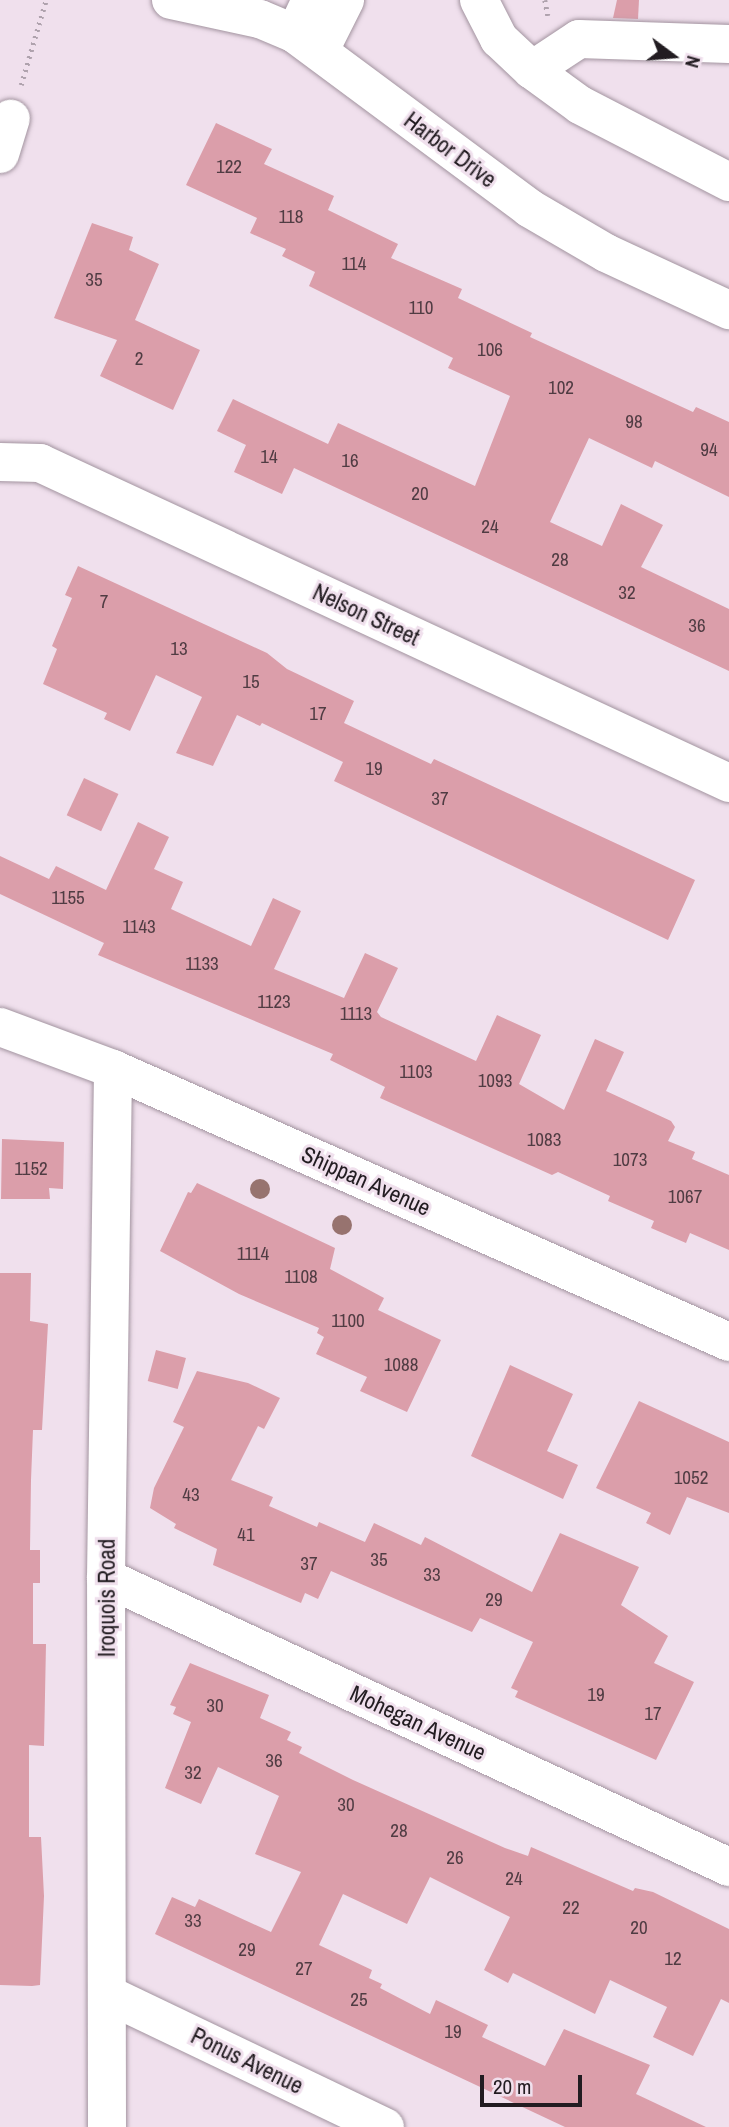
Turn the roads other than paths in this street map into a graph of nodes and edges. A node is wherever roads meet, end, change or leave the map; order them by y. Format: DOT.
graph roads {
  1 [pos="171,0"];
  2 [pos="311,0"];
  3 [pos="345,0"];
  4 [pos="479,0"];
  5 [pos="223,5"];
  6 [pos="307,42"];
  7 [pos="729,44"];
  8 [pos="532,70"];
  9 [pos="729,182"];
  10 [pos="729,310"];
  11 [pos="0,462"];
  12 [pos="729,783"];
  13 [pos="0,1027"];
  14 [pos="113,1069"];
  15 [pos="729,1342"];
  16 [pos="106,1578"];
  17 [pos="729,1867"];
  18 [pos="109,1995"];
  19 [pos="107,2127"];
  20 [pos="385,2127"];
  1 -- 5 [label="street, Harbor Drive"];
  2 -- 6 [label="street"];
  3 -- 6 [label="street"];
  4 -- 8 [label="street"];
  5 -- 6 [label="street, Harbor Drive"];
  6 -- 10 [label="street, Harbor Drive"];
  7 -- 8 [label="street"];
  8 -- 9 [label="street"];
  11 -- 12 [label="street, Nelson Street"];
  13 -- 14 [label="street, Shippan Avenue"];
  14 -- 15 [label="street, Shippan Avenue"];
  14 -- 16 [label="street, Iroquois Road"];
  16 -- 17 [label="street, Mohegan Avenue"];
  16 -- 18 [label="street, Iroquois Road"];
  18 -- 19 [label="street, Iroquois Road"];
  18 -- 20 [label="street, Ponus Avenue"];
}
